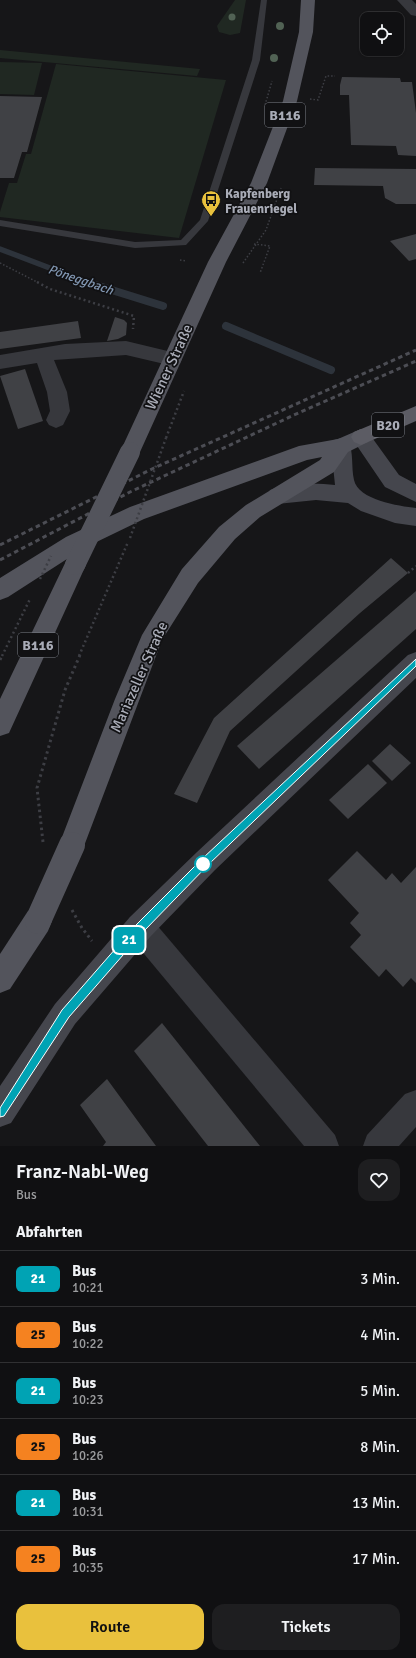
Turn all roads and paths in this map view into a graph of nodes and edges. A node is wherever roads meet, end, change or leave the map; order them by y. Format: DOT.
graph roads {
  1 [pos="264,0"];
  2 [pos="308,0"];
  3 [pos="404,0"];
  4 [pos="416,12"];
  5 [pos="335,76"];
  6 [pos="308,98"];
  7 [pos="0,223"];
  8 [pos="270,246"];
  9 [pos="0,263"];
  10 [pos="260,273"];
  11 [pos="126,348"];
  12 [pos="43,354"];
  13 [pos="173,358"];
  14 [pos="0,362"];
  15 [pos="416,413"];
  16 [pos="56,420"];
  17 [pos="166,438"];
  18 [pos="351,442"];
  19 [pos="416,494"];
  20 [pos="352,495"];
  21 [pos="277,496"];
  22 [pos="416,516"];
  23 [pos="416,566"];
  24 [pos="408,573"];
  25 [pos="40,579"];
  26 [pos="37,586"];
  27 [pos="0,590"];
  28 [pos="33,593"];
  29 [pos="0,660"];
  30 [pos="416,663"];
  31 [pos="0,725"];
  32 [pos="43,843"];
  33 [pos="140,927"];
  34 [pos="0,979"];
  35 [pos="416,1105"];
  36 [pos="0,1112"];
  37 [pos="324,1146"];
  38 [pos="378,1146"];
  1 -- 7 [label="lane"];
  2 -- 13 [label="main road, Wiener Straße / B116"];
  3 -- 4 [label="street"];
  5 -- 6 [label="path"];
  8 -- 10 [label="path"];
  9 -- 11 [label="path"];
  11 -- 12 [label="street"];
  11 -- 13 [label="street"];
  12 -- 14 [label="street"];
  12 -- 16 [label="street"];
  13 -- 31 [label="main road, Wiener Straße / B116, bridge"];
  15 -- 18 [label="highway, B20"];
  17 -- 32 [label="path, bridge"];
  18 -- 19 [label="main road"];
  18 -- 20 [label="main road"];
  18 -- 21 [label="main road, Mariazeller Straße"];
  18 -- 27 [label="main road"];
  20 -- 21 [label="main road"];
  20 -- 22 [label="main road"];
  21 -- 34 [label="main road, Mariazeller Straße, bridge"];
  23 -- 24 [label="path"];
  25 -- 26 [label="path"];
  28 -- 29 [label="path"];
  30 -- 33 [label="main road"];
  33 -- 36 [label="main road"];
  33 -- 37 [label="street"];
  35 -- 38 [label="street"];
}
